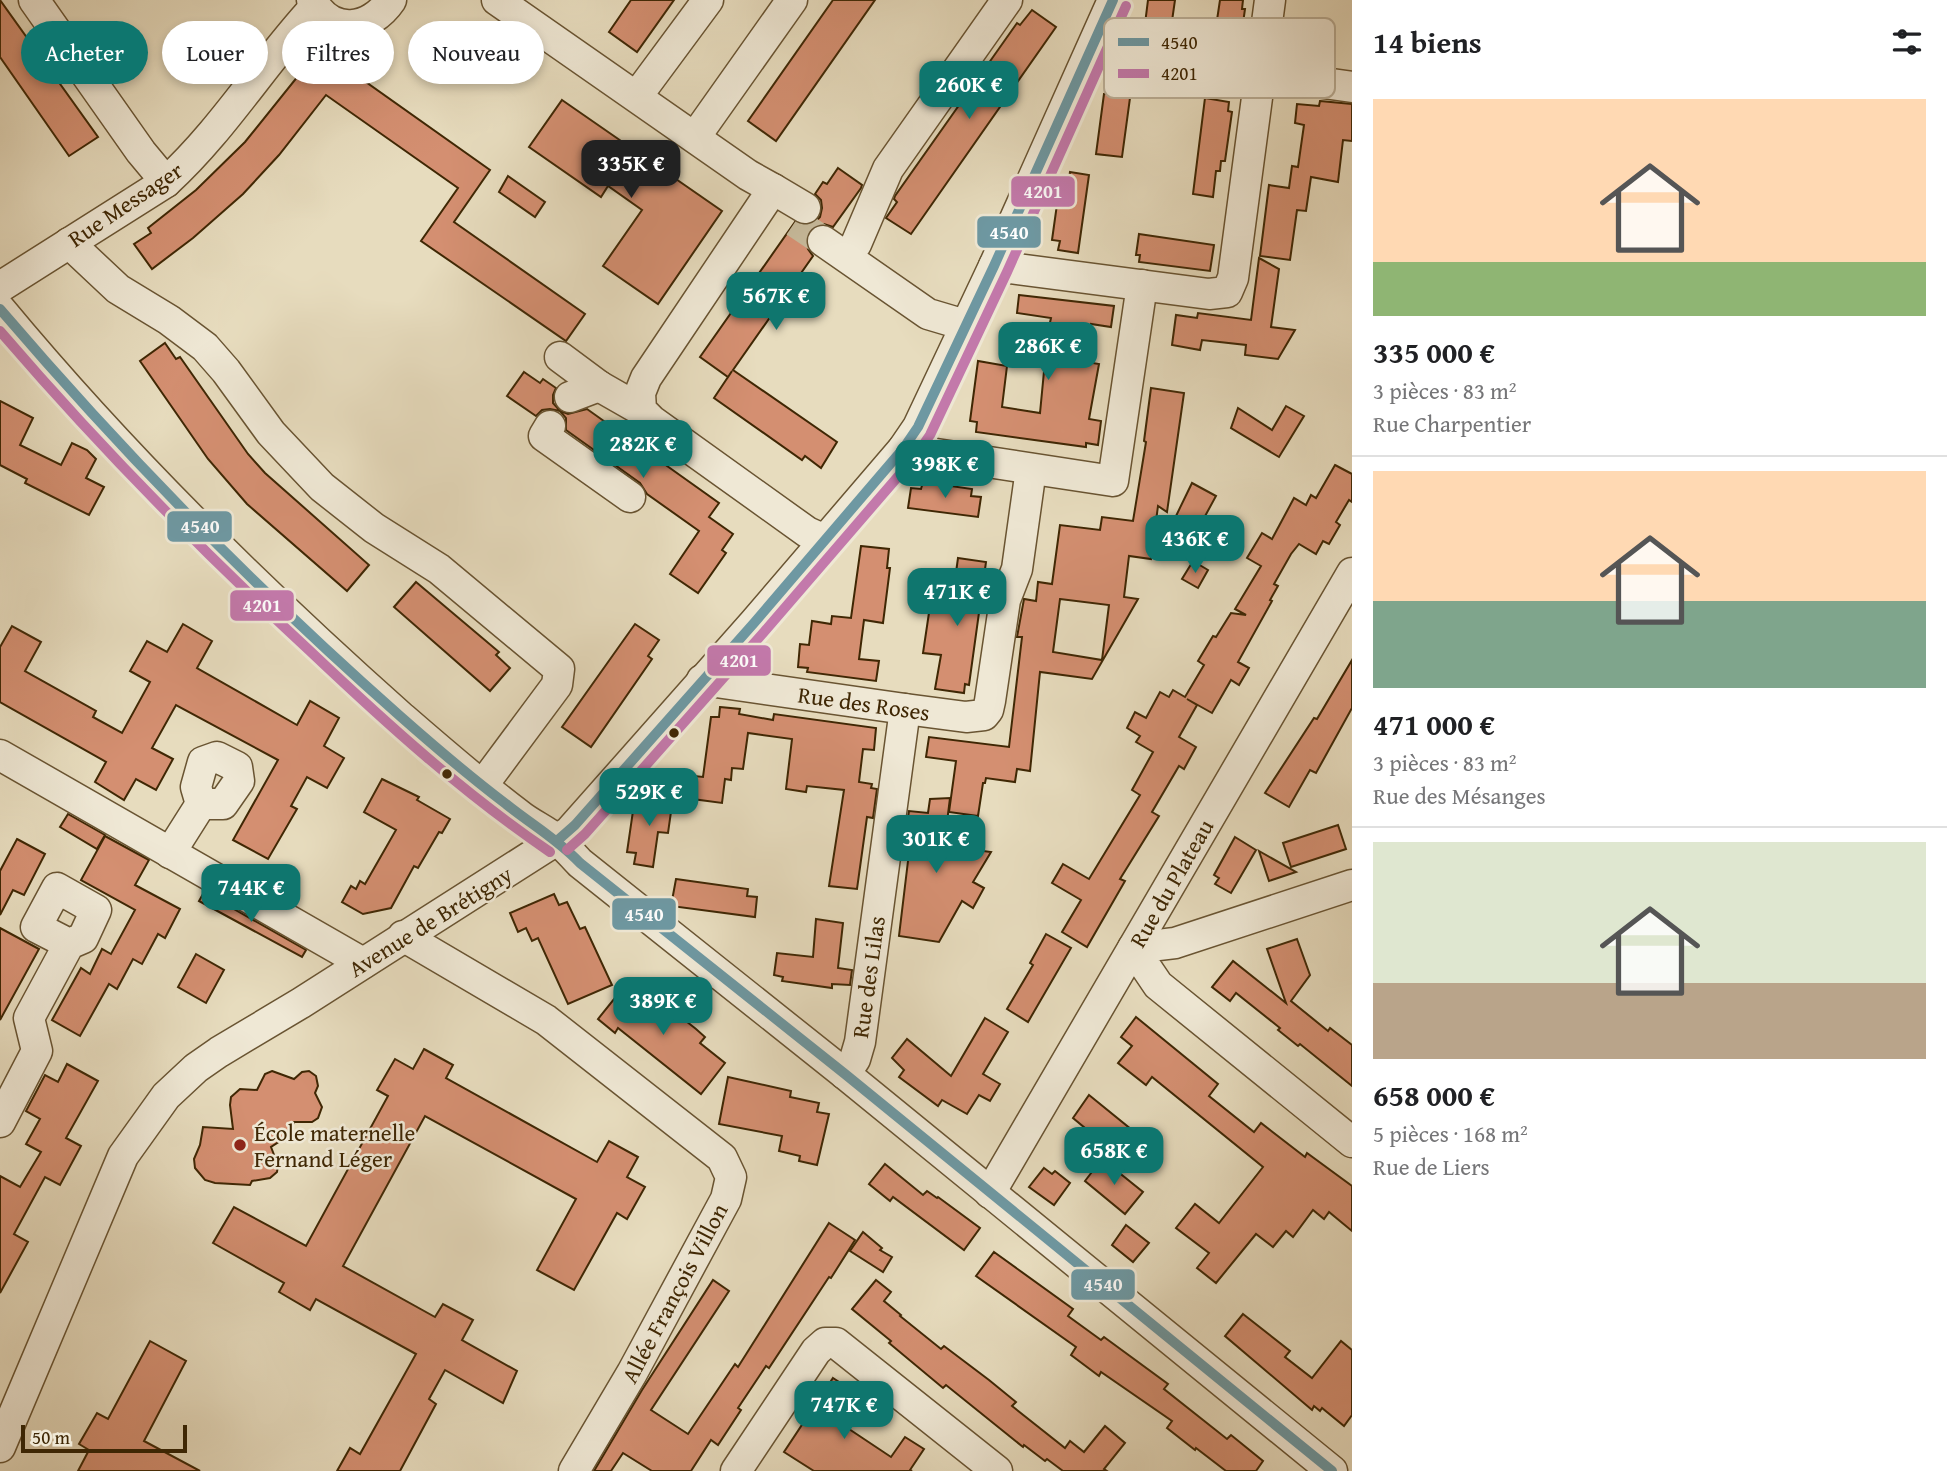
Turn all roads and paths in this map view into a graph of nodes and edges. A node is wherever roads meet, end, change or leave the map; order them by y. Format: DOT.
graph roads {
  1 [pos="34,0"];
  2 [pos="391,0"];
  3 [pos="497,0"];
  4 [pos="708,0"];
  5 [pos="792,0"];
  6 [pos="1007,0"];
  7 [pos="1113,0"];
  8 [pos="1270,0"];
  9 [pos="313,3"];
  10 [pos="1105,18"];
  11 [pos="1268,18"];
  12 [pos="1104,20"];
  13 [pos="637,96"];
  14 [pos="1257,98"];
  15 [pos="695,137"];
  16 [pos="166,182"];
  17 [pos="769,195"];
  18 [pos="800,215"];
  19 [pos="69,243"];
  20 [pos="994,266"];
  21 [pos="1142,285"];
  22 [pos="0,287"];
  23 [pos="0,309"];
  24 [pos="965,325"];
  25 [pos="560,357"];
  26 [pos="598,386"];
  27 [pos="570,397"];
  28 [pos="641,410"];
  29 [pos="550,426"];
  30 [pos="903,449"];
  31 [pos="1031,469"];
  32 [pos="630,497"];
  33 [pos="825,540"];
  34 [pos="1352,573"];
  35 [pos="702,680"];
  36 [pos="905,709"];
  37 [pos="0,755"];
  38 [pos="482,786"];
  39 [pos="201,804"];
  40 [pos="558,841"];
  41 [pos="170,853"];
  42 [pos="1352,885"];
  43 [pos="404,936"];
  44 [pos="69,944"];
  45 [pos="1133,948"];
  46 [pos="363,962"];
  47 [pos="845,1074"];
  48 [pos="0,1122"];
  49 [pos="1352,1142"];
  50 [pos="990,1193"];
  51 [pos="0,1447"];
  52 [pos="980,1466"];
  53 [pos="575,1471"];
  54 [pos="736,1471"];
  55 [pos="1332,1471"];
  1 -- 16 [label="street"];
  2 -- 9 [label="street, Rue Messager"];
  3 -- 13 [label="street"];
  4 -- 13 [label="street"];
  5 -- 15 [label="street"];
  6 -- 24 [label="street"];
  7 -- 10 [label="street, Avenue de Brétigny"];
  8 -- 11 [label="street"];
  9 -- 16 [label="street, Rue Messager"];
  12 -- 20 [label="street, Avenue de Brétigny"];
  13 -- 15 [label="street"];
  14 -- 21 [label="street"];
  15 -- 17 [label="street"];
  16 -- 19 [label="street, Rue Messager"];
  17 -- 18 [label="street"];
  17 -- 28 [label="street"];
  19 -- 22 [label="street, Rue Messager"];
  19 -- 38 [label="street"];
  20 -- 21 [label="street"];
  20 -- 24 [label="street, Avenue de Brétigny"];
  21 -- 31 [label="street"];
  23 -- 38 [label="street"];
  24 -- 30 [label="street, Avenue de Brétigny"];
  25 -- 26 [label="street"];
  26 -- 27 [label="street"];
  26 -- 28 [label="street"];
  28 -- 33 [label="street"];
  29 -- 32 [label="street"];
  30 -- 31 [label="street"];
  30 -- 33 [label="street, Avenue de Brétigny"];
  31 -- 36 [label="street, Rue des Roses"];
  33 -- 35 [label="street, Avenue de Brétigny"];
  34 -- 45 [label="street, Rue du Plateau"];
  35 -- 36 [label="street, Rue des Roses"];
  35 -- 40 [label="street, Avenue de Brétigny"];
  36 -- 47 [label="street, Rue des Lilas"];
  37 -- 41 [label="street"];
  38 -- 40 [label="street"];
  39 -- 41 [label="street"];
  40 -- 43 [label="street, Avenue de Brétigny"];
  40 -- 47 [label="street"];
  41 -- 46 [label="street"];
  42 -- 45 [label="street"];
  43 -- 46 [label="street, Avenue de Brétigny"];
  43 -- 53 [label="street, Allée François Villon"];
  44 -- 48 [label="street"];
  45 -- 49 [label="street"];
  45 -- 50 [label="street, Rue du Plateau"];
  46 -- 51 [label="street, Avenue de Brétigny"];
  47 -- 50 [label="street"];
  50 -- 55 [label="street"];
  52 -- 54 [label="street"];
}
